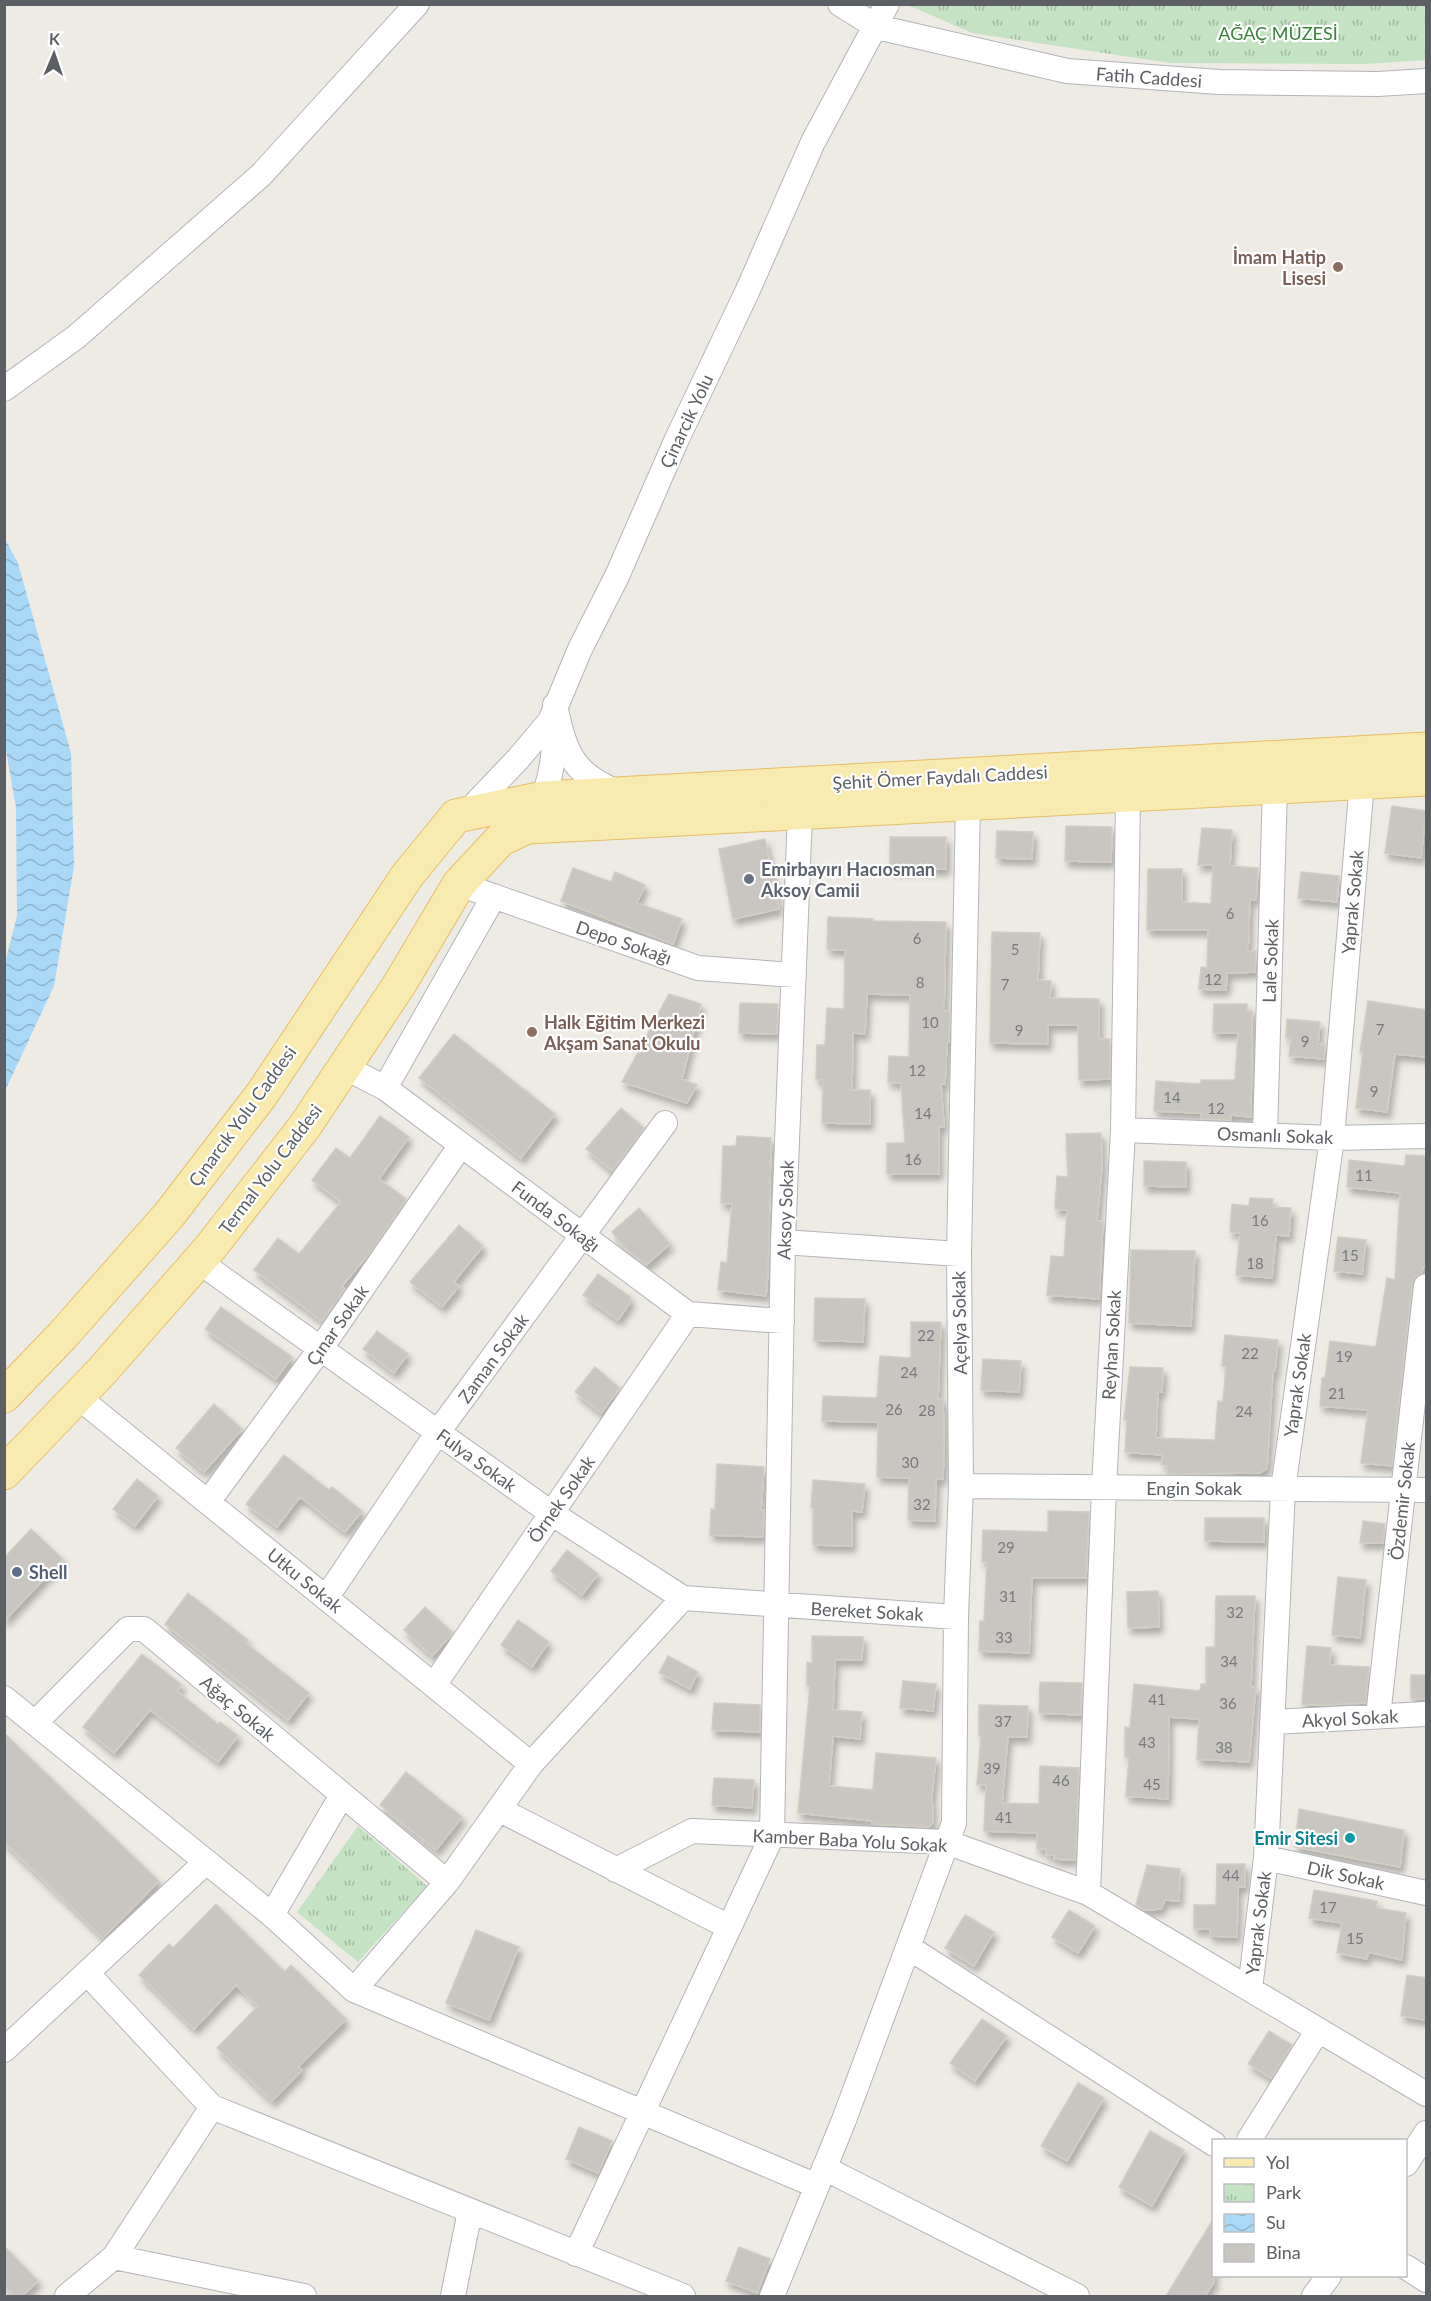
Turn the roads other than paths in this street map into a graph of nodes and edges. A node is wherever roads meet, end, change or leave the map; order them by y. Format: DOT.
graph roads {
  1 [pos="417,4"];
  2 [pos="840,4"];
  3 [pos="888,4"];
  4 [pos="877,27"];
  5 [pos="1426,81"];
  6 [pos="4,389"];
  7 [pos="555,705"];
  8 [pos="1426,749"];
  9 [pos="1426,778"];
  10 [pos="1362,782"];
  11 [pos="1275,787"];
  12 [pos="623,794"];
  13 [pos="1128,796"];
  14 [pos="544,798"];
  15 [pos="968,803"];
  16 [pos="466,809"];
  17 [pos="800,814"];
  18 [pos="514,833"];
  19 [pos="459,884"];
  20 [pos="494,896"];
  21 [pos="794,975"];
  22 [pos="344,1067"];
  23 [pos="385,1088"];
  24 [pos="665,1123"];
  25 [pos="1123,1130"];
  26 [pos="1265,1135"];
  27 [pos="1426,1136"];
  28 [pos="1332,1138"];
  29 [pos="461,1145"];
  30 [pos="583,1236"];
  31 [pos="783,1242"];
  32 [pos="959,1254"];
  33 [pos="198,1261"];
  34 [pos="1426,1286"];
  35 [pos="688,1314"];
  36 [pos="782,1321"];
  37 [pos="321,1348"];
  38 [pos="4,1396"];
  39 [pos="78,1397"];
  40 [pos="438,1432"];
  41 [pos="4,1473"];
  42 [pos="961,1486"];
  43 [pos="1104,1488"];
  44 [pos="1283,1489"];
  45 [pos="1415,1490"];
  46 [pos="208,1502"];
  47 [pos="551,1513"];
  48 [pos="326,1598"];
  49 [pos="683,1598"];
  50 [pos="778,1606"];
  51 [pos="956,1617"];
  52 [pos="434,1685"];
  53 [pos="4,1698"];
  54 [pos="1426,1714"];
  55 [pos="1378,1716"];
  56 [pos="1273,1722"];
  57 [pos="35,1723"];
  58 [pos="531,1764"];
  59 [pos="342,1795"];
  60 [pos="500,1810"];
  61 [pos="772,1836"];
  62 [pos="946,1842"];
  63 [pos="1266,1858"];
  64 [pos="206,1862"];
  65 [pos="616,1870"];
  66 [pos="447,1882"];
  67 [pos="1088,1893"];
  68 [pos="1426,1893"];
  69 [pos="272,1915"];
  70 [pos="729,1927"];
  71 [pos="908,1947"];
  72 [pos="87,1973"];
  73 [pos="354,1989"];
  74 [pos="1250,1989"];
  75 [pos="1318,2030"];
  76 [pos="4,2050"];
  77 [pos="1426,2094"];
  78 [pos="212,2107"];
  79 [pos="642,2113"];
  80 [pos="1426,2133"];
  81 [pos="1250,2139"];
  82 [pos="1212,2143"];
  83 [pos="1407,2162"];
  84 [pos="821,2177"];
  85 [pos="470,2211"];
  86 [pos="576,2254"];
  87 [pos="114,2258"];
  88 [pos="1407,2268"];
  89 [pos="1328,2277"];
  90 [pos="1426,2280"];
  91 [pos="1070,2294"];
  92 [pos="67,2296"];
  93 [pos="304,2296"];
  94 [pos="453,2296"];
  95 [pos="683,2296"];
  96 [pos="772,2296"];
  97 [pos="1314,2296"];
  1 -- 6 [label="street"];
  2 -- 4 [label="street, Fatih Caddesi"];
  3 -- 4 [label="street, Çinarcik Yolu"];
  4 -- 5 [label="street, Fatih Caddesi"];
  4 -- 7 [label="street, Çinarcik Yolu"];
  7 -- 12 [label="street"];
  7 -- 14 [label="street"];
  7 -- 16 [label="street, Çinarcik Yolu"];
  8 -- 12 [label="main road, Şehit Ömer Faydalı Caddesi"];
  9 -- 10 [label="main road, Şehit Ömer Faydalı Caddesi"];
  10 -- 11 [label="main road, Şehit Ömer Faydalı Caddesi"];
  10 -- 28 [label="street, Yaprak Sokak"];
  11 -- 13 [label="main road, Şehit Ömer Faydalı Caddesi"];
  11 -- 26 [label="street, Lale Sokak"];
  12 -- 14 [label="main road, Şehit Ömer Faydalı Caddesi"];
  13 -- 15 [label="main road, Şehit Ömer Faydalı Caddesi"];
  13 -- 25 [label="street, Reyhan Sokak"];
  14 -- 16 [label="main road, Şehit Ömer Faydalı Caddesi"];
  14 -- 18 [label="street"];
  15 -- 17 [label="main road, Şehit Ömer Faydalı Caddesi"];
  15 -- 32 [label="street, Açelya Sokak"];
  16 -- 38 [label="main road, Çınarcık Yolu Caddesi"];
  17 -- 18 [label="main road, Şehit Ömer Faydalı Caddesi"];
  17 -- 21 [label="street, Aksoy Sokak"];
  18 -- 19 [label="main road, Termal Yolu Caddesi"];
  19 -- 20 [label="street, Depo Sokağı"];
  19 -- 22 [label="main road, Termal Yolu Caddesi"];
  20 -- 21 [label="street, Depo Sokağı"];
  20 -- 23 [label="street"];
  21 -- 31 [label="street, Aksoy Sokak"];
  22 -- 23 [label="street, Funda Sokağı"];
  22 -- 33 [label="main road, Termal Yolu Caddesi"];
  23 -- 29 [label="street, Funda Sokağı"];
  24 -- 30 [label="street, Zaman Sokak"];
  25 -- 26 [label="street, Osmanlı Sokak"];
  25 -- 43 [label="street, Reyhan Sokak"];
  26 -- 28 [label="street, Osmanlı Sokak"];
  27 -- 28 [label="street, Osmanlı Sokak"];
  28 -- 44 [label="street, Yaprak Sokak"];
  29 -- 30 [label="street, Funda Sokağı"];
  29 -- 37 [label="street, Çınar Sokak"];
  30 -- 35 [label="street, Funda Sokağı"];
  30 -- 40 [label="street, Zaman Sokak"];
  31 -- 32 [label="street"];
  31 -- 36 [label="street, Aksoy Sokak"];
  32 -- 42 [label="street, Açelya Sokak"];
  33 -- 37 [label="street, Fulya Sokak"];
  33 -- 39 [label="main road, Termal Yolu Caddesi"];
  34 -- 45 [label="street, Özdemir Sokak"];
  35 -- 36 [label="street"];
  35 -- 47 [label="street, Örnek Sokak"];
  36 -- 50 [label="street, Aksoy Sokak"];
  37 -- 40 [label="street, Fulya Sokak"];
  37 -- 46 [label="street, Çınar Sokak"];
  39 -- 41 [label="main road, Termal Yolu Caddesi"];
  39 -- 46 [label="street, Utku Sokak"];
  40 -- 47 [label="street, Fulya Sokak"];
  40 -- 48 [label="street, Zaman Sokak"];
  42 -- 43 [label="street, Engin Sokak"];
  42 -- 51 [label="street, Açelya Sokak"];
  43 -- 44 [label="street, Engin Sokak"];
  43 -- 67 [label="street, Reyhan Sokak"];
  44 -- 45 [label="street, Engin Sokak"];
  44 -- 56 [label="street, Yaprak Sokak"];
  45 -- 55 [label="street, Özdemir Sokak"];
  46 -- 48 [label="street, Utku Sokak"];
  47 -- 49 [label="street, Fulya Sokak"];
  47 -- 52 [label="street, Örnek Sokak"];
  48 -- 52 [label="street, Utku Sokak"];
  49 -- 50 [label="street, Fulya Sokak"];
  49 -- 58 [label="street"];
  50 -- 51 [label="street, Bereket Sokak"];
  50 -- 61 [label="street, Aksoy Sokak"];
  51 -- 62 [label="street, Açelya Sokak"];
  52 -- 58 [label="street, Utku Sokak"];
  53 -- 57 [label="street"];
  54 -- 55 [label="street, Akyol Sokak"];
  55 -- 56 [label="street, Akyol Sokak"];
  56 -- 63 [label="street, Yaprak Sokak"];
  57 -- 59 [label="street, Ağaç Sokak"];
  57 -- 64 [label="street"];
  58 -- 60 [label="street"];
  59 -- 66 [label="street, Ağaç Sokak"];
  59 -- 69 [label="street"];
  60 -- 65 [label="street"];
  60 -- 66 [label="street"];
  61 -- 62 [label="street, Kamber Baba Yolu Sokak"];
  61 -- 65 [label="street, Kamber Baba Yolu Sokak"];
  61 -- 70 [label="street"];
  62 -- 67 [label="street, Kamber Baba Yolu Sokak"];
  62 -- 71 [label="street, Açelya Sokak"];
  63 -- 68 [label="street, Dik Sokak"];
  63 -- 74 [label="street, Yaprak Sokak"];
  64 -- 69 [label="street"];
  64 -- 72 [label="street"];
  65 -- 70 [label="street"];
  66 -- 73 [label="street"];
  67 -- 74 [label="street, Kamber Baba Yolu Sokak"];
  69 -- 73 [label="street"];
  70 -- 79 [label="street"];
  71 -- 82 [label="street"];
  71 -- 84 [label="street, Açelya Sokak"];
  72 -- 76 [label="street"];
  72 -- 78 [label="street"];
  73 -- 79 [label="street"];
  74 -- 75 [label="street, Kamber Baba Yolu Sokak"];
  75 -- 77 [label="street, Kamber Baba Yolu Sokak"];
  75 -- 81 [label="street"];
  78 -- 85 [label="street"];
  78 -- 87 [label="street"];
  79 -- 84 [label="street"];
  79 -- 86 [label="street"];
  80 -- 83 [label="street"];
  84 -- 91 [label="street"];
  84 -- 96 [label="street, Açelya Sokak"];
  85 -- 86 [label="street"];
  85 -- 94 [label="street"];
  86 -- 95 [label="street"];
  87 -- 92 [label="street"];
  87 -- 93 [label="street"];
  88 -- 90 [label="street"];
  89 -- 97 [label="street"];
}
